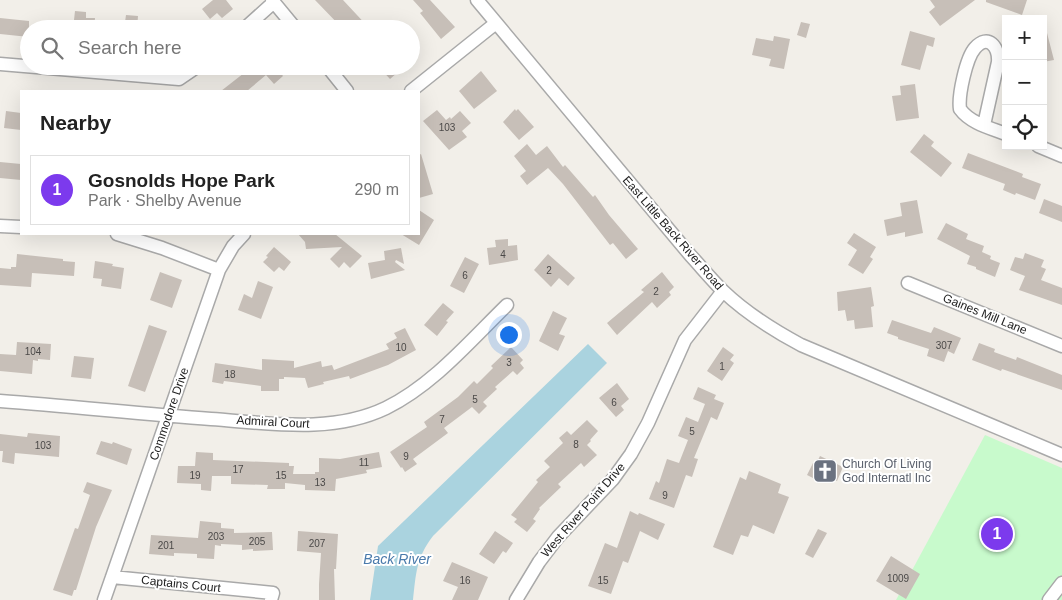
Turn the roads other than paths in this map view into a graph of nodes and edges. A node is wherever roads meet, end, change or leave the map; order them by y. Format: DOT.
graph roads {
  1 [pos="477,0"];
  2 [pos="273,1"];
  3 [pos="253,20"];
  4 [pos="289,20"];
  5 [pos="496,23"];
  6 [pos="0,64"];
  7 [pos="20,66"];
  8 [pos="131,75"];
  9 [pos="185,75"];
  10 [pos="335,75"];
  11 [pos="347,90"];
  12 [pos="412,90"];
  13 [pos="984,125"];
  14 [pos="1002,132"];
  15 [pos="1047,150"];
  16 [pos="1062,156"];
  17 [pos="0,226"];
  18 [pos="20,227"];
  19 [pos="120,235"];
  20 [pos="243,235"];
  21 [pos="219,270"];
  22 [pos="908,283"];
  23 [pos="723,291"];
  24 [pos="507,305"];
  25 [pos="1062,346"];
  26 [pos="0,401"];
  27 [pos="168,416"];
  28 [pos="1062,455"];
  29 [pos="112,577"];
  30 [pos="1062,583"];
  31 [pos="1054,598"];
  32 [pos="104,600"];
  33 [pos="271,600"];
  34 [pos="516,600"];
  1 -- 5 [label="street, East Little Back River Road"];
  2 -- 3 [label="street"];
  2 -- 4 [label="street"];
  5 -- 12 [label="street"];
  5 -- 23 [label="street, East Little Back River Road"];
  6 -- 7 [label="street"];
  8 -- 9 [label="street"];
  10 -- 11 [label="street"];
  13 -- 13 [label="street"];
  13 -- 14 [label="street"];
  15 -- 16 [label="street"];
  17 -- 18 [label="street"];
  19 -- 21 [label="street"];
  20 -- 21 [label="street, Commodore Drive"];
  21 -- 27 [label="street, Commodore Drive"];
  22 -- 25 [label="street, Gaines Mill Lane"];
  23 -- 28 [label="street, East Little Back River Road"];
  23 -- 34 [label="street, West River Point Drive"];
  24 -- 27 [label="street, Admiral Court"];
  26 -- 27 [label="street, Admiral Court"];
  27 -- 29 [label="street, Commodore Drive"];
  29 -- 32 [label="street, Commodore Drive"];
  29 -- 33 [label="street, Captains Court"];
  30 -- 31 [label="street"];
}
